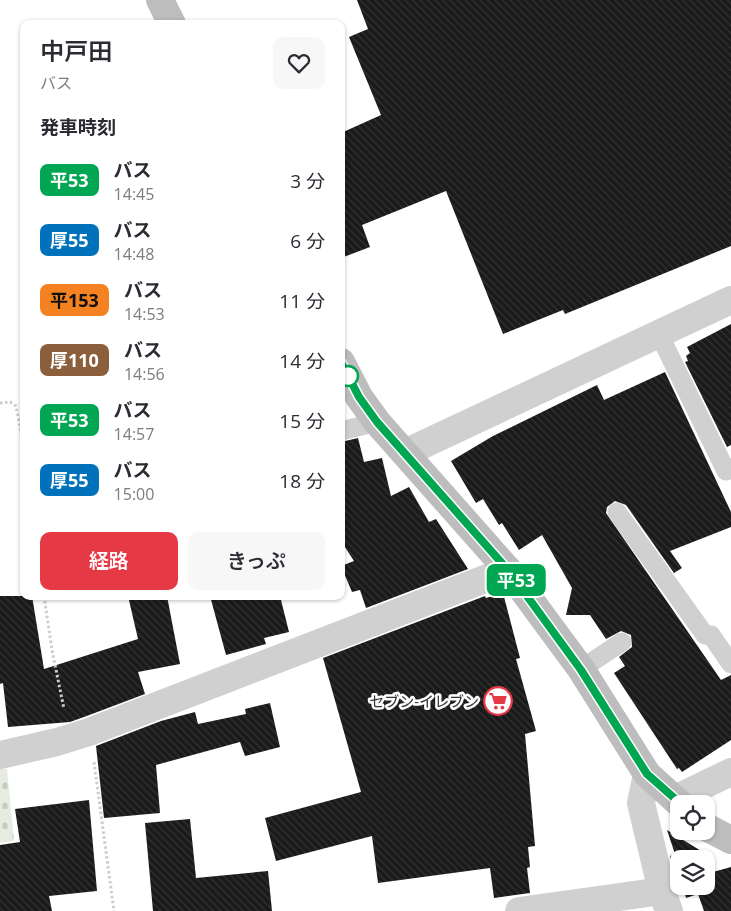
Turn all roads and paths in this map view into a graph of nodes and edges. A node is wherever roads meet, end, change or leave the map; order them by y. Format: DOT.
graph roads {
  1 [pos="160,0"];
  2 [pos="170,20"];
  3 [pos="731,300"];
  4 [pos="659,334"];
  5 [pos="345,370"];
  6 [pos="0,403"];
  7 [pos="377,422"];
  8 [pos="20,427"];
  9 [pos="345,430"];
  10 [pos="405,453"];
  11 [pos="731,468"];
  12 [pos="617,512"];
  13 [pos="508,570"];
  14 [pos="45,600"];
  15 [pos="622,642"];
  16 [pos="731,664"];
  17 [pos="581,670"];
  18 [pos="80,735"];
  19 [pos="0,754"];
  20 [pos="731,772"];
  21 [pos="647,774"];
  22 [pos="671,795"];
  23 [pos="689,795"];
  24 [pos="715,832"];
  25 [pos="731,840"];
  26 [pos="665,901"];
  27 [pos="548,909"];
  28 [pos="114,911"];
  29 [pos="520,911"];
  1 -- 2 [label="street"];
  3 -- 4 [label="street"];
  4 -- 10 [label="street"];
  4 -- 11 [label="lane"];
  5 -- 7 [label="street"];
  6 -- 8 [label="path"];
  7 -- 9 [label="lane"];
  7 -- 10 [label="street"];
  10 -- 13 [label="street"];
  12 -- 16 [label="lane"];
  13 -- 17 [label="street"];
  13 -- 18 [label="street"];
  14 -- 18 [label="path"];
  15 -- 17 [label="lane"];
  17 -- 21 [label="street"];
  18 -- 19 [label="street"];
  18 -- 28 [label="path"];
  20 -- 23 [label="street"];
  21 -- 22 [label="street"];
  21 -- 26 [label="street"];
  24 -- 25 [label="street"];
  26 -- 27 [label="street"];
  27 -- 29 [label="street"];
}
